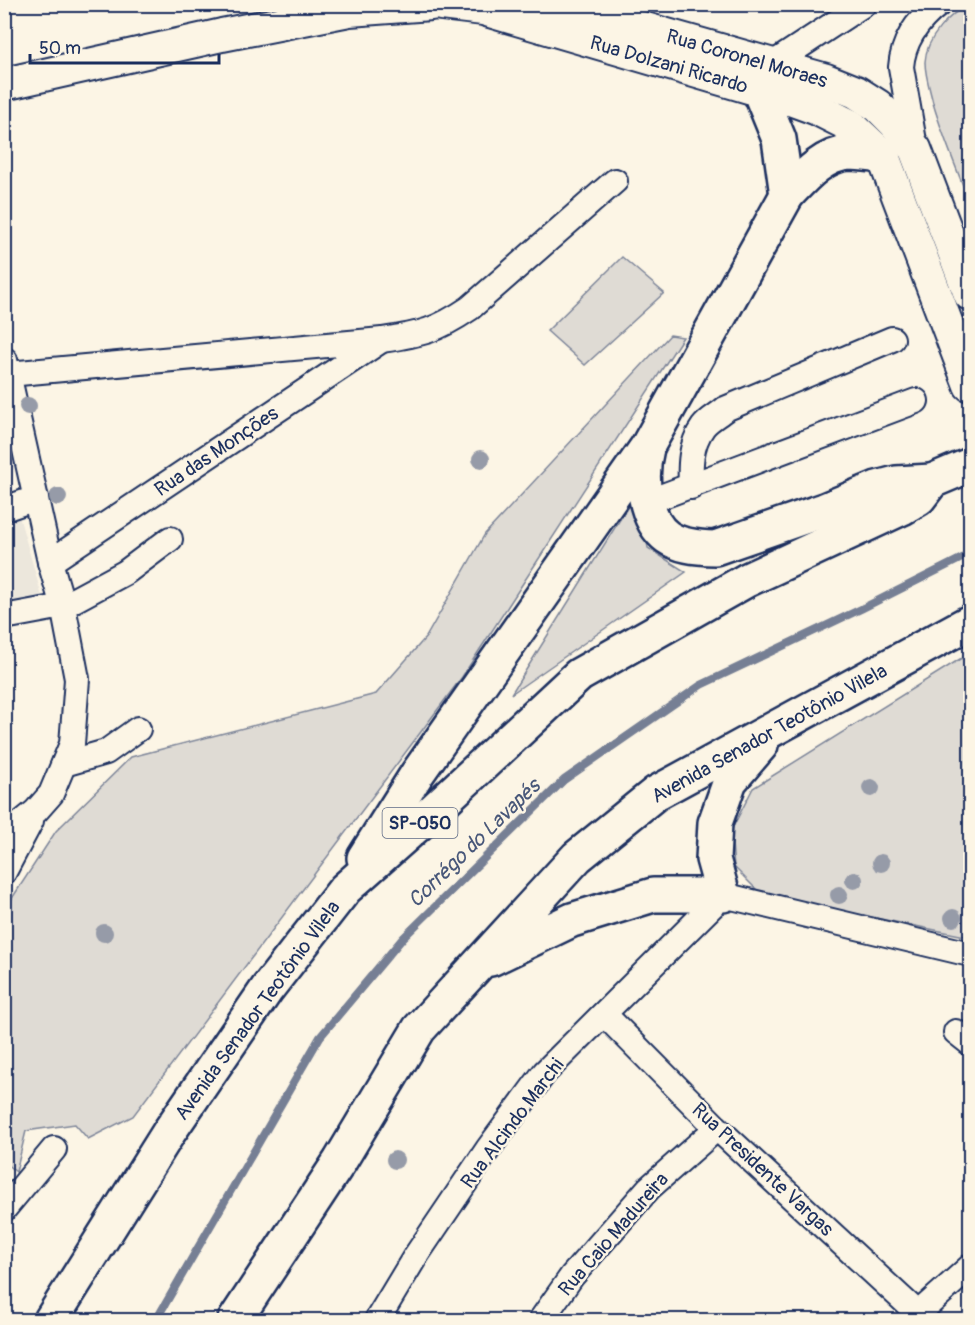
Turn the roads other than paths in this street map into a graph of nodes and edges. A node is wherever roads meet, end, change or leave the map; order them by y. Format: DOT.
graph roads {
  1 [pos="431,4"];
  2 [pos="441,4"];
  3 [pos="557,4"];
  4 [pos="864,4"];
  5 [pos="939,4"];
  6 [pos="353,7"];
  7 [pos="765,77"];
  8 [pos="4,84"];
  9 [pos="915,149"];
  10 [pos="883,156"];
  11 [pos="615,181"];
  12 [pos="787,195"];
  13 [pos="970,294"];
  14 [pos="892,339"];
  15 [pos="382,340"];
  16 [pos="6,366"];
  17 [pos="970,385"];
  18 [pos="916,401"];
  19 [pos="647,447"];
  20 [pos="970,465"];
  21 [pos="933,481"];
  22 [pos="691,487"];
  23 [pos="36,498"];
  24 [pos="647,502"];
  25 [pos="4,509"];
  26 [pos="170,539"];
  27 [pos="50,561"];
  28 [pos="63,606"];
  29 [pos="4,617"];
  30 [pos="970,622"];
  31 [pos="138,729"];
  32 [pos="773,730"];
  33 [pos="64,764"];
  34 [pos="36,811"];
  35 [pos="4,837"];
  36 [pos="4,872"];
  37 [pos="345,889"];
  38 [pos="723,895"];
  39 [pos="970,954"];
  40 [pos="474,968"];
  41 [pos="604,1014"];
  42 [pos="717,1128"];
  43 [pos="54,1149"];
  44 [pos="4,1209"];
  45 [pos="970,1267"];
  46 [pos="918,1318"];
  47 [pos="51,1320"];
  48 [pos="235,1320"];
  49 [pos="377,1320"];
  50 [pos="541,1320"];
  1 -- 6 [label="main road"];
  2 -- 7 [label="main road, Rua Dolzani Ricardo"];
  3 -- 7 [label="main road, Rua Coronel Moraes"];
  4 -- 7 [label="street"];
  5 -- 9 [label="street"];
  6 -- 8 [label="main road"];
  7 -- 9 [label="main road, Rua Coronel Moraes"];
  7 -- 10 [label="main road, Rua Dolzani Ricardo"];
  7 -- 12 [label="highway"];
  9 -- 13 [label="main road, Rua Coronel Moraes"];
  10 -- 12 [label="highway"];
  10 -- 17 [label="main road"];
  11 -- 15 [label="street, Rua das Monções"];
  12 -- 19 [label="highway"];
  14 -- 22 [label="street"];
  15 -- 16 [label="street, Rua das Monções"];
  15 -- 27 [label="street, Rua das Monções"];
  16 -- 23 [label="street"];
  18 -- 22 [label="street"];
  19 -- 24 [label="highway"];
  19 -- 37 [label="highway"];
  20 -- 21 [label="highway, Avenida Senador Teotônio Vilela / SP-050"];
  21 -- 24 [label="highway"];
  21 -- 37 [label="highway, Avenida Senador Teotônio Vilela / SP-050"];
  22 -- 24 [label="street"];
  23 -- 25 [label="street"];
  23 -- 27 [label="street"];
  26 -- 28 [label="street"];
  27 -- 28 [label="street"];
  28 -- 29 [label="street"];
  28 -- 33 [label="street"];
  30 -- 32 [label="highway, Avenida Senador Teotônio Vilela"];
  31 -- 33 [label="street"];
  32 -- 38 [label="highway"];
  32 -- 40 [label="highway, Avenida Senador Teotônio Vilela"];
  33 -- 34 [label="street"];
  34 -- 35 [label="street"];
  34 -- 36 [label="street"];
  37 -- 47 [label="highway, Avenida Senador Teotônio Vilela / SP-050"];
  38 -- 39 [label="street"];
  38 -- 40 [label="highway"];
  38 -- 41 [label="street, Rua Alcindo Marchi"];
  40 -- 48 [label="highway, Avenida Senador Teotônio Vilela"];
  41 -- 42 [label="street, Rua Presidente Vargas"];
  41 -- 49 [label="street, Rua Alcindo Marchi"];
  42 -- 46 [label="street, Rua Presidente Vargas"];
  42 -- 50 [label="street, Rua Caio Madureira"];
  43 -- 44 [label="street"];
  45 -- 46 [label="street"];
}
